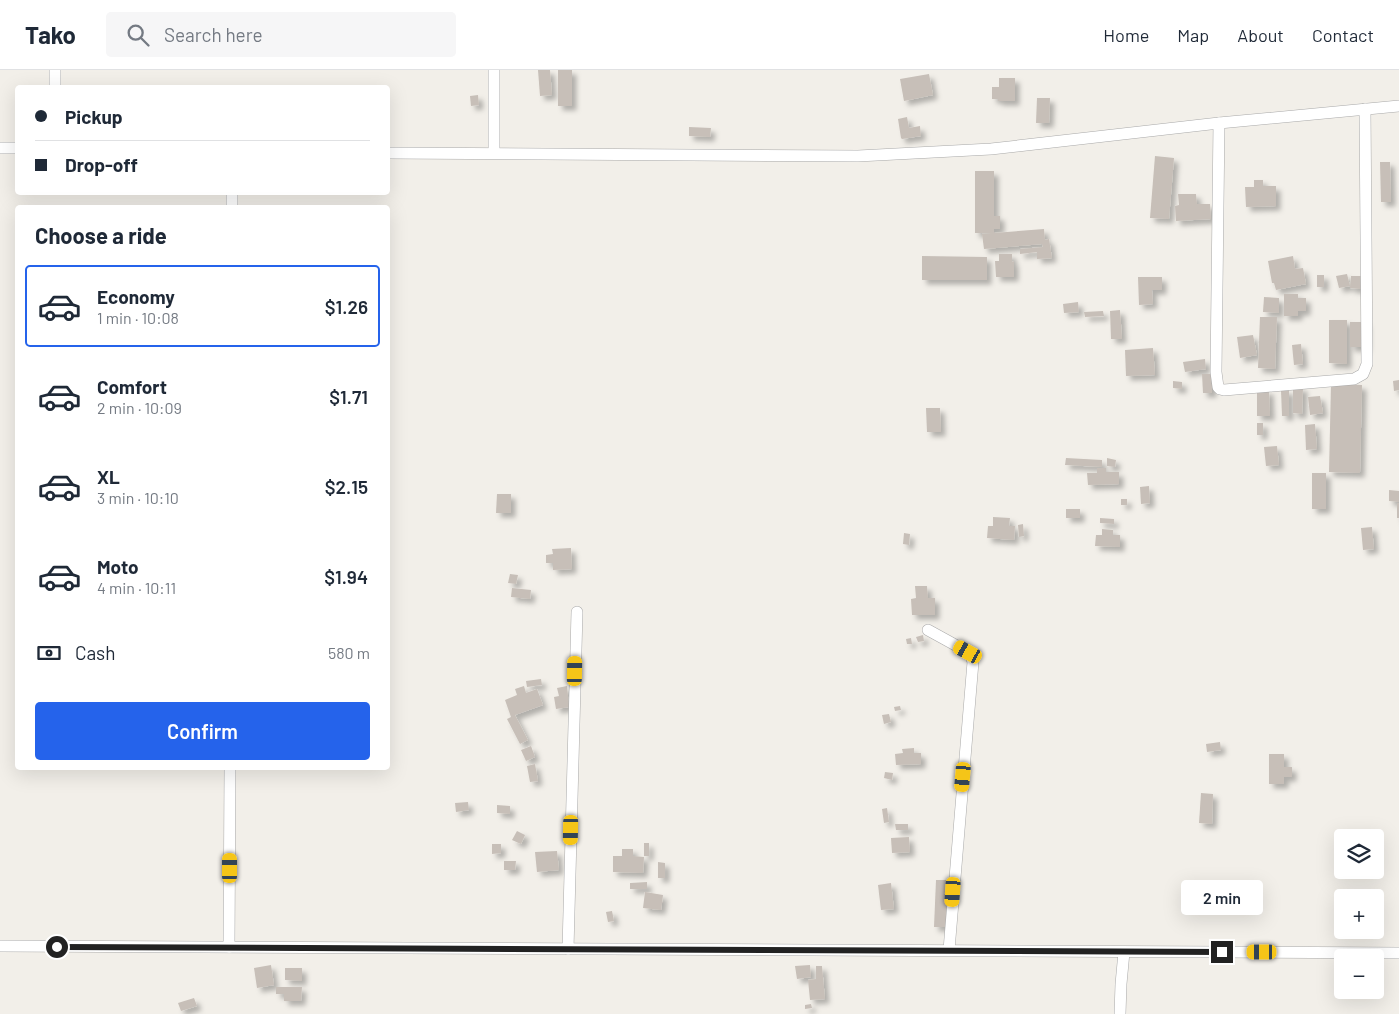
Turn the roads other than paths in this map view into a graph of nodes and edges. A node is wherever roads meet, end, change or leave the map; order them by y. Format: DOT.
graph roads {
  1 [pos="55,70"];
  2 [pos="494,70"];
  3 [pos="55,85"];
  4 [pos="1399,106"];
  5 [pos="1365,109"];
  6 [pos="1219,123"];
  7 [pos="0,148"];
  8 [pos="15,148"];
  9 [pos="390,153"];
  10 [pos="494,153"];
  11 [pos="577,612"];
  12 [pos="928,630"];
  13 [pos="230,770"];
  14 [pos="0,946"];
  15 [pos="229,947"];
  16 [pos="568,949"];
  17 [pos="949,950"];
  18 [pos="1124,952"];
  19 [pos="1399,953"];
  20 [pos="1120,1014"];
  1 -- 3 [label="street"];
  2 -- 10 [label="street"];
  4 -- 5 [label="street"];
  5 -- 6 [label="street"];
  5 -- 6 [label="street"];
  6 -- 10 [label="street"];
  7 -- 8 [label="street"];
  9 -- 10 [label="street"];
  11 -- 16 [label="street"];
  12 -- 17 [label="street"];
  13 -- 15 [label="street"];
  14 -- 15 [label="street"];
  15 -- 16 [label="street"];
  16 -- 17 [label="street"];
  17 -- 18 [label="street"];
  18 -- 19 [label="street"];
  18 -- 20 [label="street"];
}
